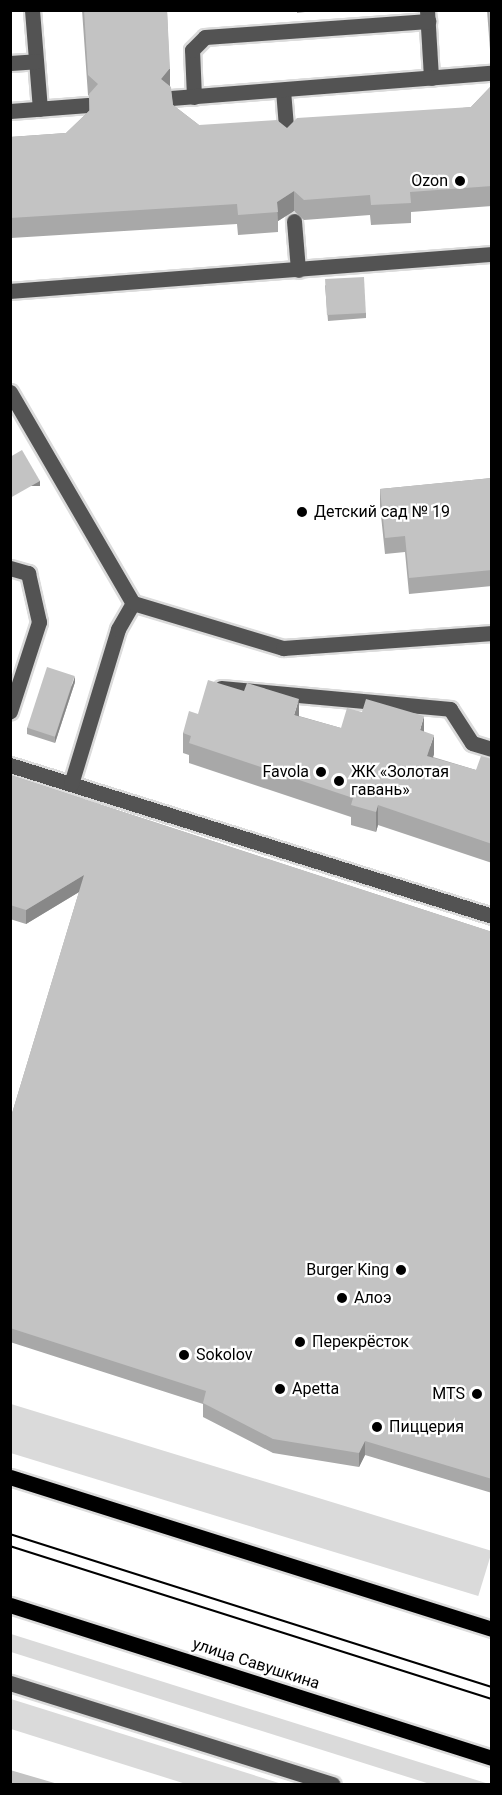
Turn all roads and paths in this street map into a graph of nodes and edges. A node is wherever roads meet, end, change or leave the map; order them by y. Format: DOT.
graph roads {
  1 [pos="32,10"];
  2 [pos="427,16"];
  3 [pos="36,61"];
  4 [pos="10,63"];
  5 [pos="491,73"];
  6 [pos="431,78"];
  7 [pos="283,90"];
  8 [pos="194,97"];
  9 [pos="171,98"];
  10 [pos="88,105"];
  11 [pos="40,109"];
  12 [pos="10,111"];
  13 [pos="287,139"];
  14 [pos="294,221"];
  15 [pos="492,254"];
  16 [pos="297,270"];
  17 [pos="10,291"];
  18 [pos="10,392"];
  19 [pos="10,567"];
  20 [pos="134,603"];
  21 [pos="492,633"];
  22 [pos="213,687"];
  23 [pos="10,711"];
  24 [pos="492,749"];
  25 [pos="10,765"];
  26 [pos="70,784"];
  27 [pos="492,916"];
  28 [pos="10,1477"];
  29 [pos="10,1605"];
  30 [pos="492,1629"];
  31 [pos="10,1683"];
  32 [pos="492,1758"];
  33 [pos="333,1785"];
  1 -- 3 [label="lane"];
  2 -- 6 [label="lane"];
  2 -- 8 [label="lane"];
  3 -- 4 [label="lane"];
  3 -- 11 [label="lane"];
  5 -- 6 [label="lane"];
  6 -- 7 [label="lane"];
  7 -- 8 [label="lane"];
  7 -- 13 [label="lane"];
  8 -- 9 [label="lane"];
  10 -- 11 [label="lane"];
  11 -- 12 [label="lane"];
  14 -- 16 [label="lane"];
  15 -- 16 [label="lane"];
  16 -- 17 [label="lane"];
  18 -- 20 [label="lane"];
  19 -- 23 [label="lane"];
  20 -- 21 [label="lane"];
  20 -- 26 [label="lane"];
  22 -- 24 [label="lane"];
  25 -- 26 [label="lane"];
  26 -- 27 [label="lane"];
  28 -- 30 [label="main road"];
  29 -- 32 [label="main road, улица Савушкина"];
  31 -- 33 [label="lane"];
}
